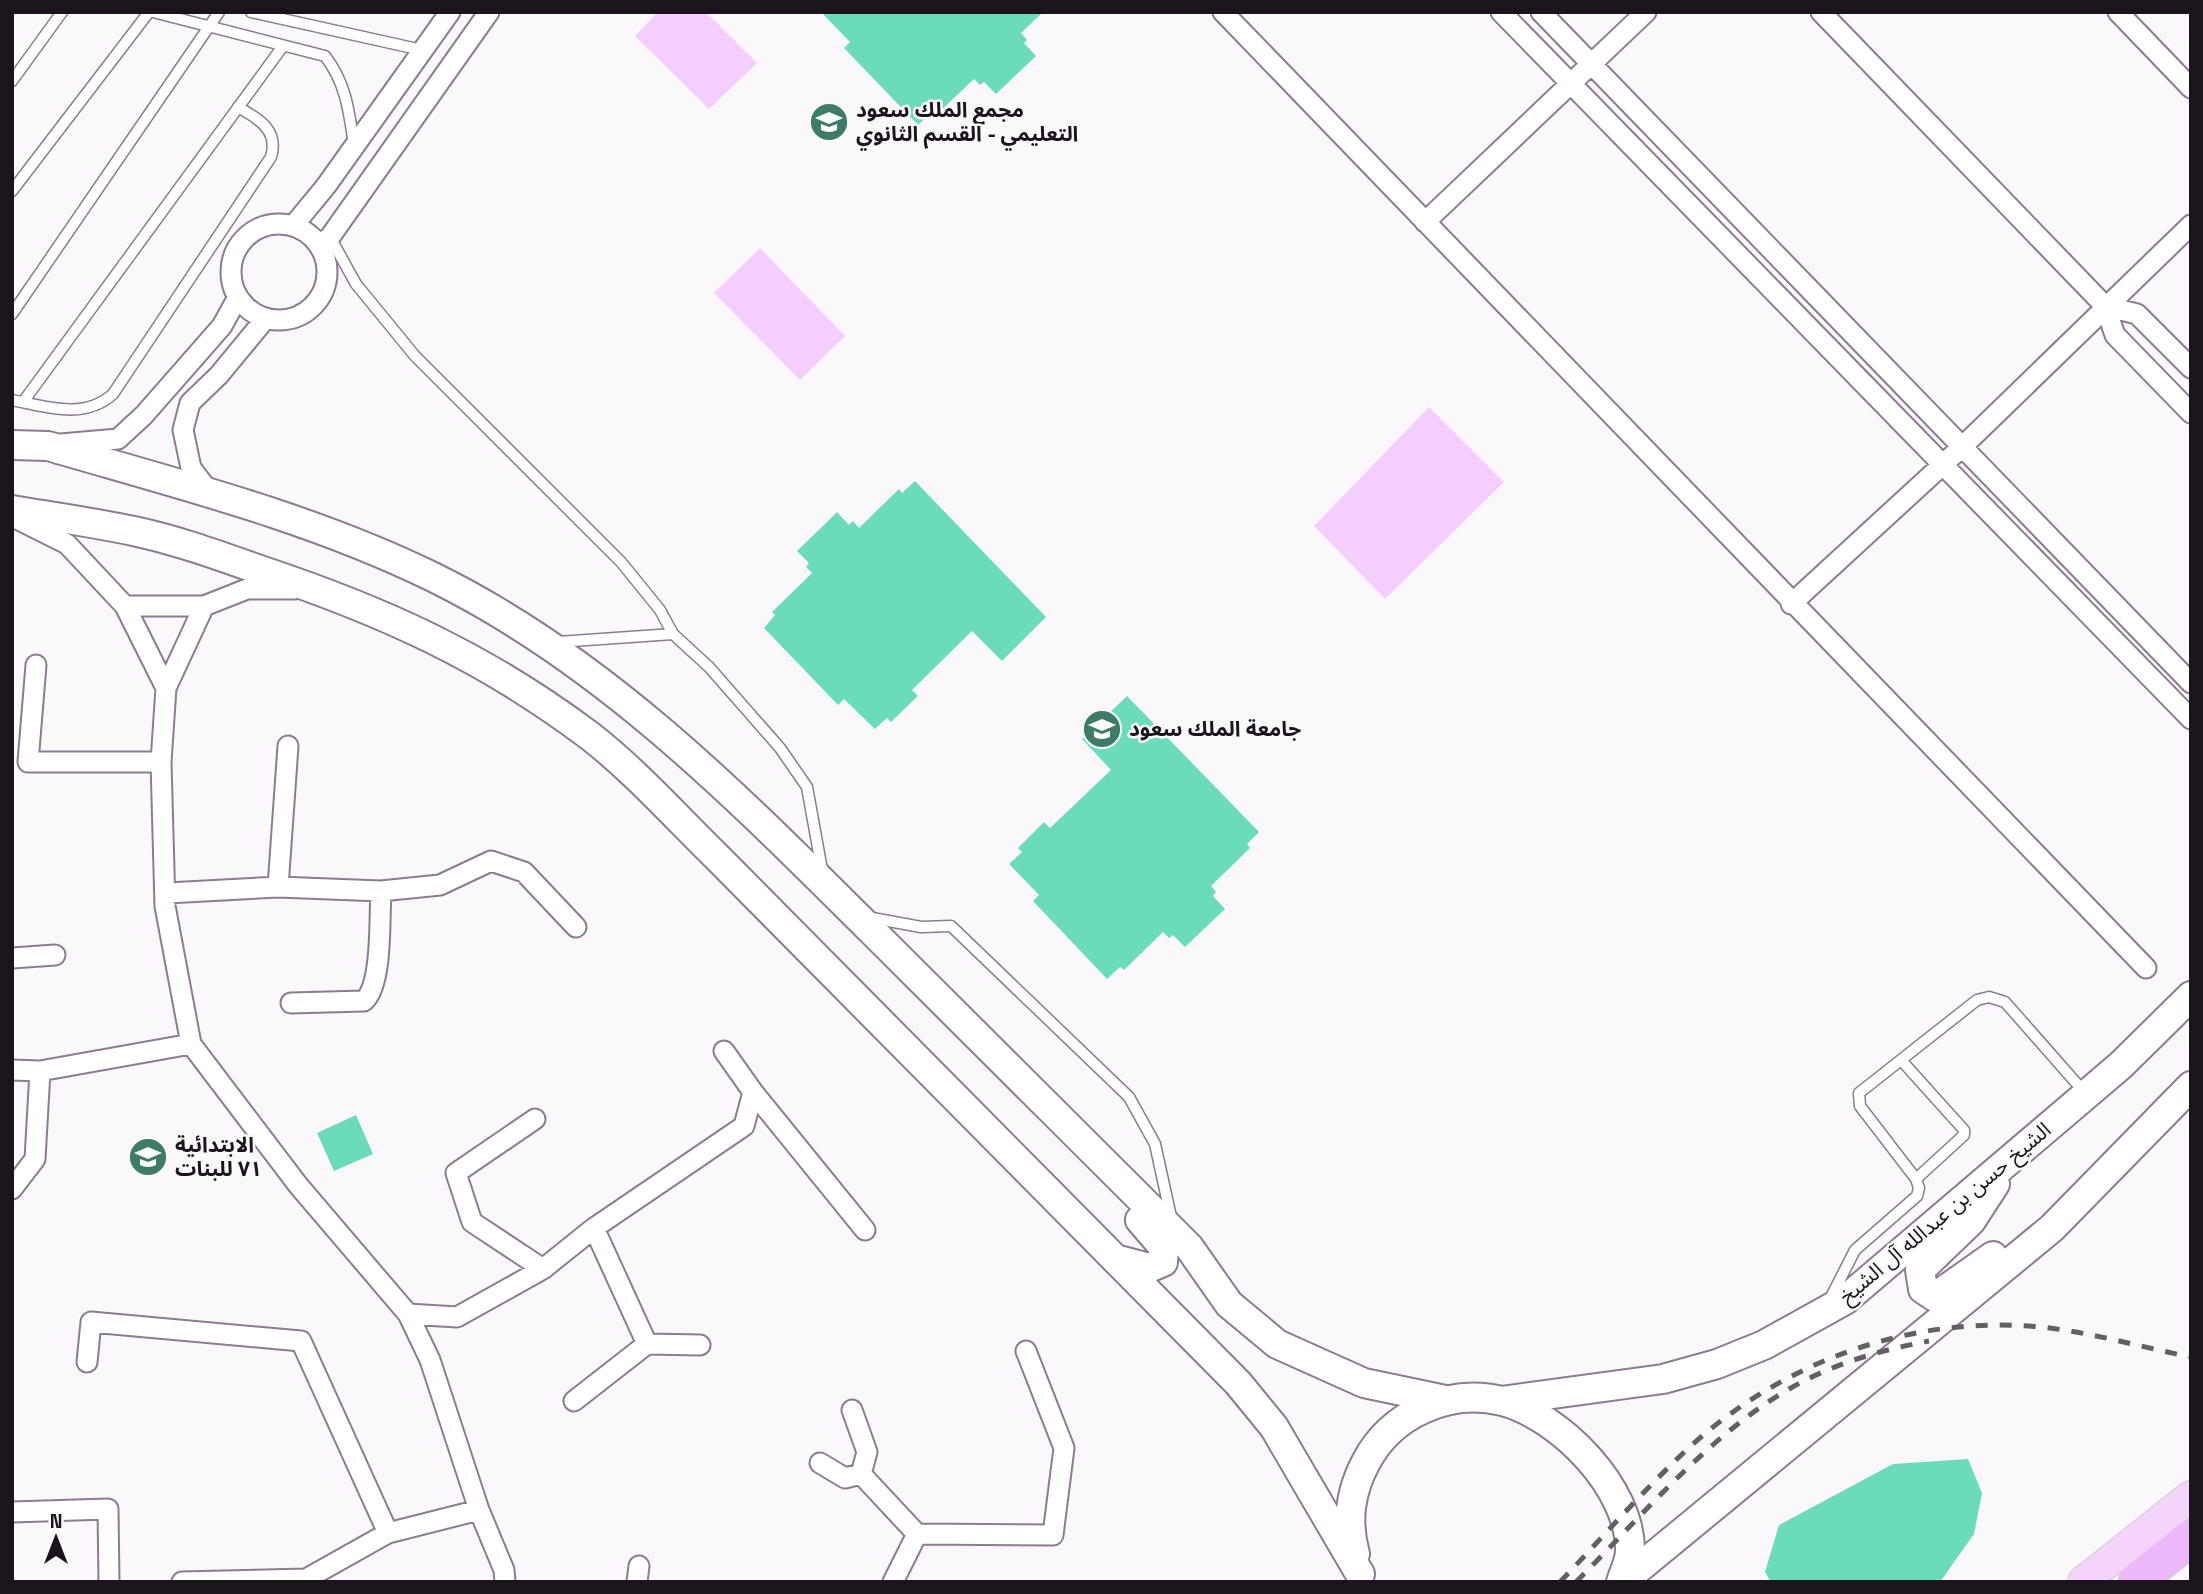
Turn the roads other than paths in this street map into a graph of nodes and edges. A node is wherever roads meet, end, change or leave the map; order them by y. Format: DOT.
graph roads {
  1 [pos="62,12"];
  2 [pos="151,12"];
  3 [pos="219,12"];
  4 [pos="251,12"];
  5 [pos="301,12"];
  6 [pos="450,12"];
  7 [pos="489,12"];
  8 [pos="1223,12"];
  9 [pos="1501,12"];
  10 [pos="1541,12"];
  11 [pos="1646,12"];
  12 [pos="1821,12"];
  13 [pos="2118,12"];
  14 [pos="293,23"];
  15 [pos="212,26"];
  16 [pos="283,46"];
  17 [pos="423,51"];
  18 [pos="1590,63"];
  19 [pos="12,81"];
  20 [pos="1570,82"];
  21 [pos="2191,88"];
  22 [pos="238,107"];
  23 [pos="354,145"];
  24 [pos="12,191"];
  25 [pos="1425,222"];
  26 [pos="2191,225"];
  27 [pos="293,226"];
  28 [pos="325,241"];
  29 [pos="238,297"];
  30 [pos="2105,306"];
  31 [pos="12,314"];
  32 [pos="266,318"];
  33 [pos="2191,368"];
  34 [pos="12,400"];
  35 [pos="23,402"];
  36 [pos="2191,413"];
  37 [pos="12,445"];
  38 [pos="48,446"];
  39 [pos="1963,446"];
  40 [pos="1942,465"];
  41 [pos="210,494"];
  42 [pos="12,510"];
  43 [pos="12,517"];
  44 [pos="316,589"];
  45 [pos="1791,604"];
  46 [pos="125,606"];
  47 [pos="204,607"];
  48 [pos="673,634"];
  49 [pos="545,643"];
  50 [pos="36,665"];
  51 [pos="2191,683"];
  52 [pos="166,688"];
  53 [pos="2191,719"];
  54 [pos="288,746"];
  55 [pos="161,762"];
  56 [pos="825,884"];
  57 [pos="278,887"];
  58 [pos="381,891"];
  59 [pos="167,893"];
  60 [pos="855,914"];
  61 [pos="576,927"];
  62 [pos="55,955"];
  63 [pos="12,958"];
  64 [pos="2146,968"];
  65 [pos="2191,996"];
  66 [pos="291,1003"];
  67 [pos="191,1044"];
  68 [pos="724,1051"];
  69 [pos="1901,1060"];
  70 [pos="12,1070"];
  71 [pos="40,1071"];
  72 [pos="2191,1086"];
  73 [pos="753,1092"];
  74 [pos="2086,1095"];
  75 [pos="535,1119"];
  76 [pos="2009,1161"];
  77 [pos="1116,1174"];
  78 [pos="1916,1179"];
  79 [pos="12,1189"];
  80 [pos="594,1228"];
  81 [pos="2052,1228"];
  82 [pos="866,1230"];
  83 [pos="1174,1231"];
  84 [pos="1115,1259"];
  85 [pos="543,1269"];
  86 [pos="1822,1313"];
  87 [pos="408,1314"];
  88 [pos="647,1343"];
  89 [pos="700,1345"];
  90 [pos="1026,1351"];
  91 [pos="87,1362"];
  92 [pos="1445,1400"];
  93 [pos="574,1401"];
  94 [pos="1502,1401"];
  95 [pos="852,1410"];
  96 [pos="820,1463"];
  97 [pos="861,1475"];
  98 [pos="2191,1496"];
  99 [pos="479,1510"];
  100 [pos="12,1512"];
  101 [pos="388,1533"];
  102 [pos="917,1534"];
  103 [pos="2191,1538"];
  104 [pos="1362,1578"];
  105 [pos="306,1581"];
  106 [pos="109,1582"];
  107 [pos="182,1582"];
  108 [pos="505,1582"];
  109 [pos="893,1582"];
  110 [pos="1621,1582"];
  111 [pos="2083,1582"];
  112 [pos="2136,1582"];
  1 -- 19 [label="lane"];
  2 -- 15 [label="lane"];
  2 -- 24 [label="lane"];
  3 -- 15 [label="lane"];
  4 -- 14 [label="lane"];
  5 -- 14 [label="lane"];
  6 -- 17 [label="street"];
  7 -- 28 [label="street"];
  8 -- 25 [label="street"];
  9 -- 20 [label="street"];
  10 -- 18 [label="street"];
  11 -- 18 [label="street"];
  12 -- 30 [label="street"];
  13 -- 21 [label="street"];
  14 -- 17 [label="lane"];
  15 -- 16 [label="lane"];
  15 -- 31 [label="lane"];
  16 -- 22 [label="lane"];
  16 -- 23 [label="lane"];
  17 -- 23 [label="street"];
  18 -- 20 [label="street"];
  18 -- 39 [label="street"];
  20 -- 25 [label="street"];
  20 -- 40 [label="street"];
  22 -- 35 [label="lane"];
  22 -- 35 [label="lane"];
  23 -- 27 [label="street"];
  25 -- 45 [label="street"];
  26 -- 30 [label="street"];
  27 -- 28 [label="street"];
  27 -- 29 [label="street"];
  28 -- 32 [label="street"];
  28 -- 48 [label="lane"];
  29 -- 32 [label="street"];
  29 -- 38 [label="street"];
  30 -- 33 [label="street"];
  30 -- 36 [label="street"];
  30 -- 39 [label="street"];
  32 -- 41 [label="street"];
  34 -- 35 [label="lane"];
  37 -- 38 [label="street"];
  38 -- 41 [label="street"];
  39 -- 40 [label="street"];
  39 -- 51 [label="street"];
  40 -- 45 [label="street"];
  40 -- 53 [label="street"];
  41 -- 49 [label="street"];
  42 -- 44 [label="street"];
  43 -- 46 [label="street"];
  44 -- 47 [label="street"];
  44 -- 84 [label="street"];
  45 -- 64 [label="street"];
  46 -- 47 [label="street"];
  46 -- 52 [label="street"];
  47 -- 52 [label="street"];
  48 -- 49 [label="lane"];
  48 -- 56 [label="lane"];
  49 -- 56 [label="street"];
  50 -- 55 [label="street"];
  52 -- 55 [label="street"];
  54 -- 57 [label="street"];
  55 -- 59 [label="street"];
  56 -- 60 [label="street"];
  57 -- 58 [label="street"];
  57 -- 59 [label="street"];
  58 -- 61 [label="street"];
  58 -- 66 [label="street"];
  59 -- 67 [label="street"];
  60 -- 77 [label="street"];
  60 -- 83 [label="lane"];
  62 -- 63 [label="street"];
  65 -- 74 [label="street, الشيخ حسن بن عبدالله آل الشيخ"];
  67 -- 71 [label="street"];
  67 -- 87 [label="street"];
  68 -- 73 [label="street"];
  69 -- 74 [label="lane"];
  69 -- 78 [label="lane"];
  69 -- 78 [label="lane"];
  70 -- 71 [label="street"];
  71 -- 79 [label="street"];
  72 -- 81 [label="street, الشيخ حسن بن عبدالله آل الشيخ"];
  73 -- 80 [label="street"];
  73 -- 82 [label="street"];
  74 -- 76 [label="street, الشيخ حسن بن عبدالله آل الشيخ"];
  75 -- 85 [label="street"];
  76 -- 81 [label="street"];
  76 -- 86 [label="street, الشيخ حسن بن عبدالله آل الشيخ"];
  77 -- 83 [label="street"];
  77 -- 84 [label="street"];
  78 -- 86 [label="lane"];
  80 -- 85 [label="street"];
  80 -- 88 [label="street"];
  81 -- 110 [label="street, الشيخ حسن بن عبدالله آل الشيخ"];
  83 -- 92 [label="street"];
  84 -- 104 [label="street"];
  85 -- 87 [label="street"];
  86 -- 94 [label="street, الشيخ حسن بن عبدالله آل الشيخ"];
  87 -- 99 [label="street"];
  88 -- 89 [label="street"];
  88 -- 93 [label="street"];
  90 -- 102 [label="street"];
  91 -- 101 [label="street"];
  92 -- 94 [label="street, الشيخ حسن بن عبدالله آل الشيخ"];
  92 -- 104 [label="street, الشيخ حسن بن عبدالله آل الشيخ"];
  94 -- 110 [label="street, الشيخ حسن بن عبدالله آل الشيخ"];
  95 -- 97 [label="street"];
  96 -- 97 [label="street"];
  97 -- 102 [label="street"];
  98 -- 111 [label="main road"];
  99 -- 101 [label="street"];
  99 -- 108 [label="street"];
  100 -- 106 [label="street"];
  101 -- 105 [label="street"];
  102 -- 109 [label="street"];
  103 -- 112 [label="highway"];
  105 -- 107 [label="street"];
}
